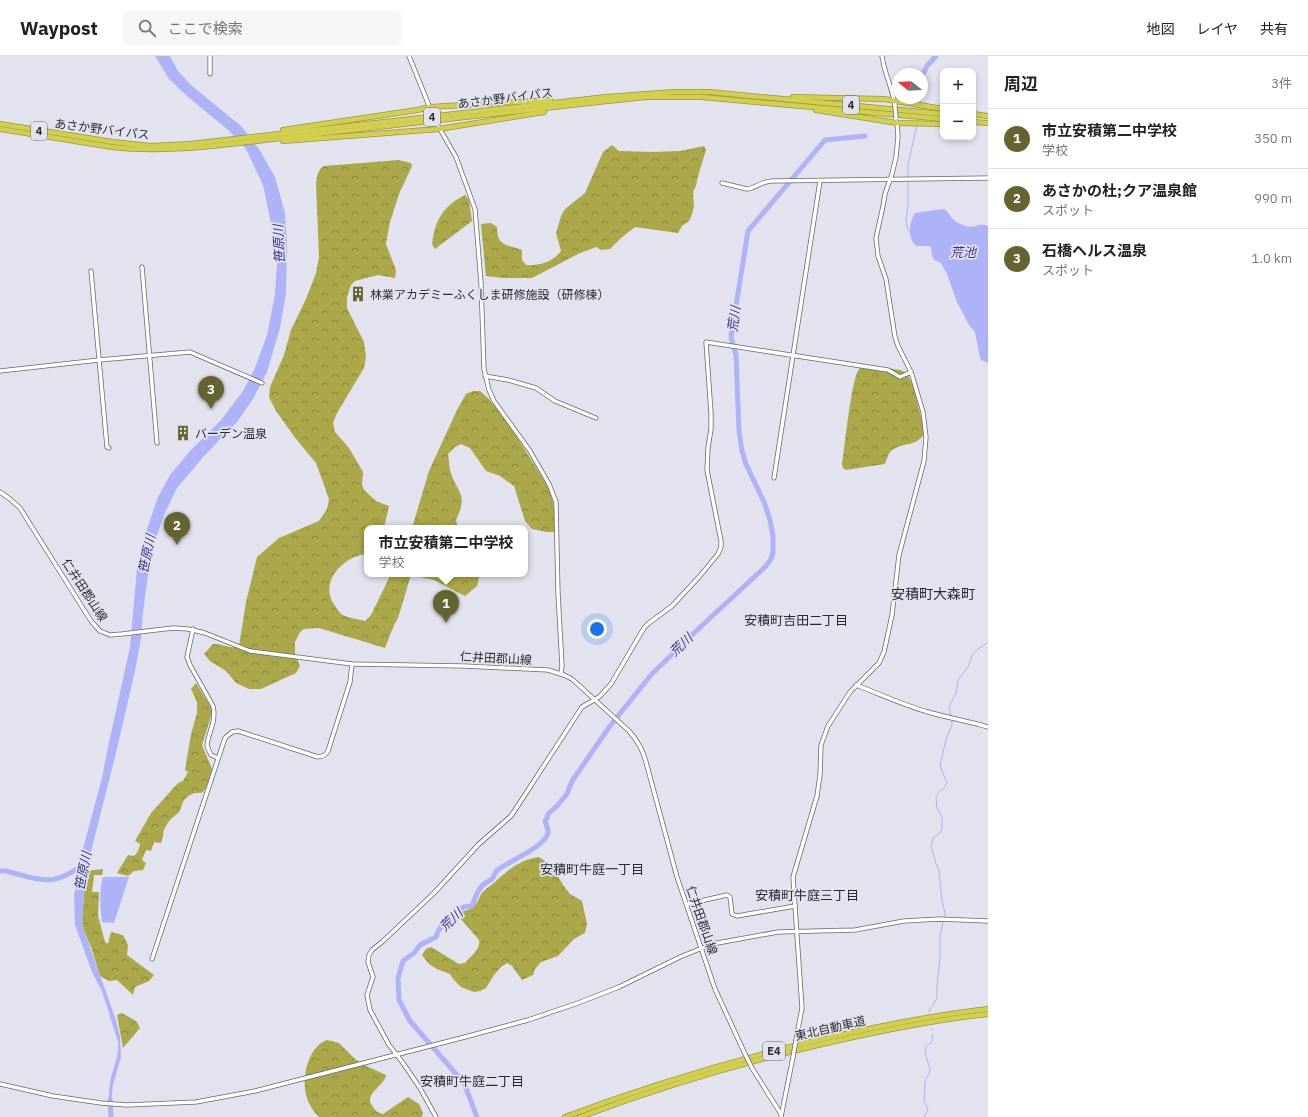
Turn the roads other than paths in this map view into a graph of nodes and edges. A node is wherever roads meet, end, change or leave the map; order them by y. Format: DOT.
graph roads {
  1 [pos="210,56"];
  2 [pos="409,56"];
  3 [pos="882,56"];
  4 [pos="210,74"];
  5 [pos="892,89"];
  6 [pos="606,97"];
  7 [pos="760,97"];
  8 [pos="766,102"];
  9 [pos="892,103"];
  10 [pos="577,104"];
  11 [pos="895,104"];
  12 [pos="903,104"];
  13 [pos="430,107"];
  14 [pos="940,109"];
  15 [pos="940,114"];
  16 [pos="976,116"];
  17 [pos="988,117"];
  18 [pos="940,119"];
  19 [pos="897,123"];
  20 [pos="976,123"];
  21 [pos="0,124"];
  22 [pos="940,124"];
  23 [pos="988,124"];
  24 [pos="438,126"];
  25 [pos="0,129"];
  26 [pos="261,140"];
  27 [pos="223,143"];
  28 [pos="988,178"];
  29 [pos="890,179"];
  30 [pos="820,181"];
  31 [pos="722,183"];
  32 [pos="142,267"];
  33 [pos="91,271"];
  34 [pos="150,355"];
  35 [pos="793,355"];
  36 [pos="99,360"];
  37 [pos="0,370"];
  38 [pos="911,372"];
  39 [pos="485,376"];
  40 [pos="262,383"];
  41 [pos="596,418"];
  42 [pos="157,443"];
  43 [pos="109,448"];
  44 [pos="774,478"];
  45 [pos="0,492"];
  46 [pos="193,629"];
  47 [pos="352,664"];
  48 [pos="561,674"];
  49 [pos="856,685"];
  50 [pos="595,699"];
  51 [pos="988,727"];
  52 [pos="218,758"];
  53 [pos="686,904"];
  54 [pos="795,906"];
  55 [pos="988,922"];
  56 [pos="797,931"];
  57 [pos="701,948"];
  58 [pos="152,959"];
  59 [pos="988,1009"];
  60 [pos="988,1014"];
  61 [pos="397,1054"];
  62 [pos="0,1084"];
  63 [pos="781,1116"];
  64 [pos="436,1117"];
  65 [pos="565,1117"];
  66 [pos="580,1117"];
  1 -- 4 [label="street"];
  2 -- 13 [label="street"];
  3 -- 5 [label="street"];
  6 -- 7 [label="highway, あさか野バイパス / 4"];
  6 -- 13 [label="highway"];
  6 -- 26 [label="highway, あさか野バイパス / 4"];
  7 -- 9 [label="highway"];
  7 -- 15 [label="highway, あさか野バイパス / 4"];
  8 -- 10 [label="highway, あさか野バイパス / 4"];
  8 -- 18 [label="highway, あさか野バイパス / 4"];
  8 -- 19 [label="highway"];
  10 -- 24 [label="highway"];
  10 -- 26 [label="highway, あさか野バイパス / 4"];
  11 -- 19 [label="street, bridge"];
  12 -- 14 [label="highway"];
  13 -- 24 [label="street, bridge"];
  13 -- 26 [label="highway"];
  16 -- 17 [label="highway"];
  19 -- 22 [label="highway"];
  19 -- 29 [label="street"];
  20 -- 23 [label="highway"];
  21 -- 27 [label="highway, あさか野バイパス / 4"];
  24 -- 26 [label="highway"];
  24 -- 39 [label="street"];
  25 -- 27 [label="highway, あさか野バイパス / 4"];
  26 -- 27 [label="highway, あさか野バイパス / 4"];
  26 -- 27 [label="highway, あさか野バイパス / 4"];
  28 -- 29 [label="street"];
  29 -- 30 [label="street"];
  29 -- 38 [label="street"];
  30 -- 31 [label="street"];
  30 -- 35 [label="street"];
  32 -- 34 [label="street"];
  33 -- 36 [label="street"];
  34 -- 36 [label="street"];
  34 -- 40 [label="street"];
  34 -- 42 [label="street"];
  35 -- 38 [label="street"];
  35 -- 44 [label="street"];
  35 -- 50 [label="street"];
  36 -- 37 [label="street"];
  36 -- 43 [label="street"];
  38 -- 49 [label="street"];
  39 -- 41 [label="street"];
  39 -- 48 [label="street"];
  45 -- 46 [label="street, 仁井田郡山線"];
  46 -- 47 [label="street, 仁井田郡山線"];
  46 -- 52 [label="street"];
  47 -- 48 [label="street, 仁井田郡山線"];
  47 -- 52 [label="street"];
  48 -- 50 [label="street, 仁井田郡山線"];
  49 -- 51 [label="street"];
  49 -- 54 [label="street"];
  50 -- 53 [label="street, 仁井田郡山線"];
  50 -- 61 [label="street"];
  52 -- 58 [label="street"];
  53 -- 54 [label="street"];
  53 -- 57 [label="street, 仁井田郡山線"];
  54 -- 56 [label="street"];
  55 -- 56 [label="street"];
  56 -- 57 [label="street"];
  56 -- 63 [label="street, bridge"];
  57 -- 61 [label="street"];
  57 -- 63 [label="street, 仁井田郡山線, bridge"];
  59 -- 65 [label="highway, 東北自動車道 / E4"];
  60 -- 66 [label="highway, 東北自動車道 / E4"];
  61 -- 62 [label="street"];
  61 -- 64 [label="street"];
}
